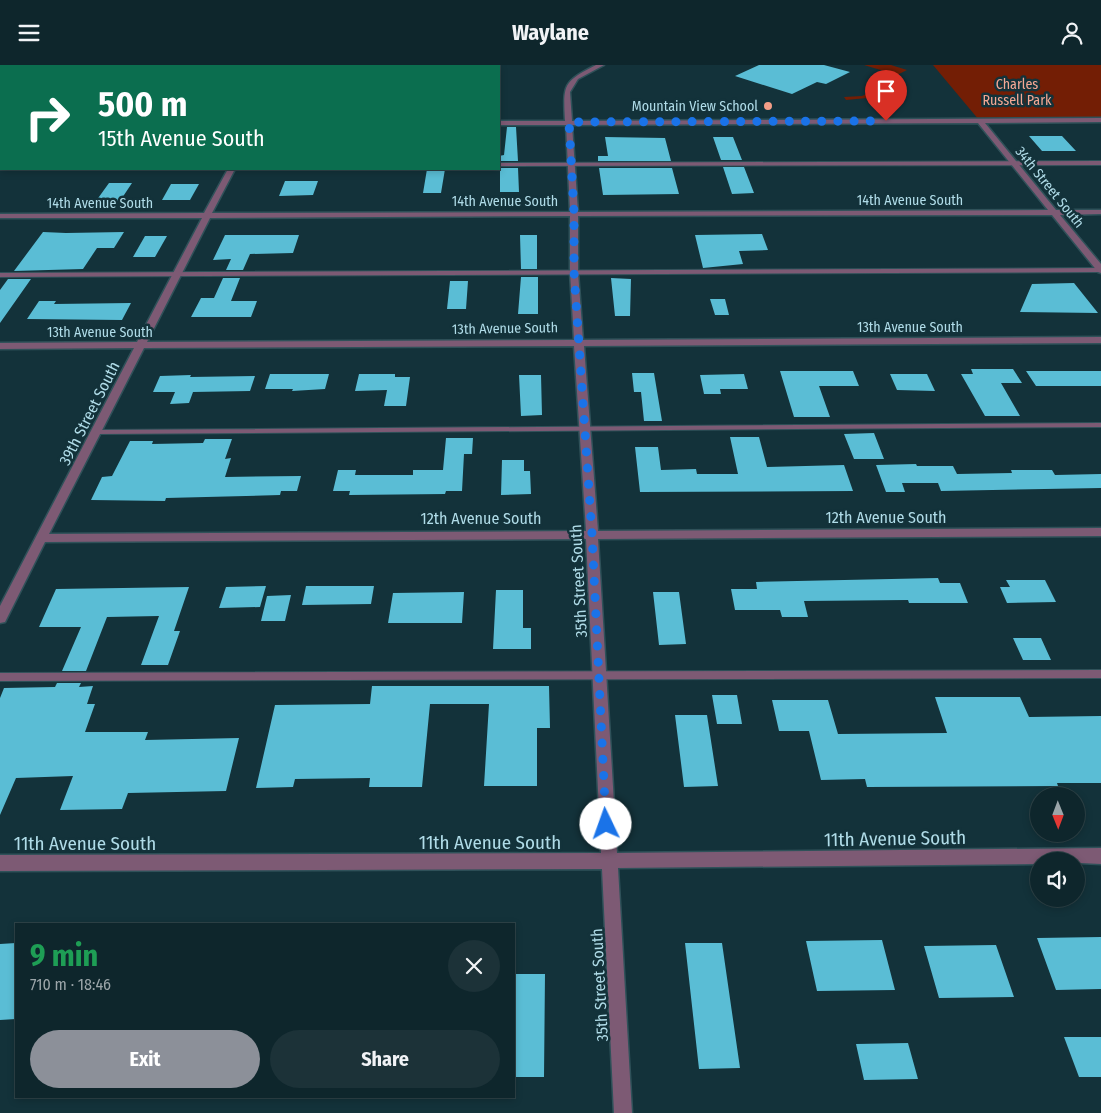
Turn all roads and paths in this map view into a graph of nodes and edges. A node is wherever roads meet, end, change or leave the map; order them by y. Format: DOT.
graph roads {
  1 [pos="601,65"];
  2 [pos="979,120"];
  3 [pos="1101,120"];
  4 [pos="569,122"];
  5 [pos="500,123"];
  6 [pos="1014,163"];
  7 [pos="1101,163"];
  8 [pos="500,165"];
  9 [pos="572,165"];
  10 [pos="231,170"];
  11 [pos="1054,212"];
  12 [pos="1101,212"];
  13 [pos="574,213"];
  14 [pos="208,215"];
  15 [pos="0,216"];
  16 [pos="1101,270"];
  17 [pos="574,272"];
  18 [pos="178,274"];
  19 [pos="0,275"];
  20 [pos="1101,340"];
  21 [pos="580,341"];
  22 [pos="0,346"];
  23 [pos="140,346"];
  24 [pos="1101,425"];
  25 [pos="585,428"];
  26 [pos="96,433"];
  27 [pos="1101,532"];
  28 [pos="592,534"];
  29 [pos="42,538"];
  30 [pos="0,618"];
  31 [pos="1101,674"];
  32 [pos="599,675"];
  33 [pos="0,677"];
  34 [pos="1101,856"];
  35 [pos="608,861"];
  36 [pos="0,863"];
  37 [pos="623,1113"];
  1 -- 4 [label="street, 35th Street South"];
  2 -- 3 [label="street"];
  2 -- 4 [label="street"];
  2 -- 6 [label="street, 34th Street South"];
  4 -- 5 [label="street"];
  4 -- 9 [label="street, 35th Street South"];
  6 -- 7 [label="lane"];
  6 -- 9 [label="lane"];
  6 -- 11 [label="street, 34th Street South"];
  8 -- 9 [label="lane"];
  9 -- 13 [label="street, 35th Street South"];
  10 -- 14 [label="street, 39th Street South"];
  11 -- 12 [label="street, 14th Avenue South"];
  11 -- 13 [label="street, 14th Avenue South"];
  11 -- 16 [label="street, 34th Street South"];
  13 -- 14 [label="street, 14th Avenue South"];
  13 -- 17 [label="street, 35th Street South"];
  14 -- 15 [label="street, 14th Avenue South"];
  14 -- 18 [label="street, 39th Street South"];
  16 -- 17 [label="lane"];
  17 -- 18 [label="lane"];
  17 -- 21 [label="street, 35th Street South"];
  18 -- 19 [label="lane"];
  18 -- 23 [label="street, 39th Street South"];
  20 -- 21 [label="street, 13th Avenue South"];
  21 -- 23 [label="street, 13th Avenue South"];
  21 -- 25 [label="street, 35th Street South"];
  22 -- 23 [label="street, 13th Avenue South"];
  23 -- 26 [label="street, 39th Street South"];
  24 -- 25 [label="lane"];
  25 -- 26 [label="lane"];
  25 -- 28 [label="street, 35th Street South"];
  26 -- 29 [label="street, 39th Street South"];
  27 -- 28 [label="street, 12th Avenue South"];
  28 -- 29 [label="street, 12th Avenue South"];
  28 -- 32 [label="street, 35th Street South"];
  29 -- 30 [label="street, 39th Street South"];
  31 -- 32 [label="lane"];
  32 -- 33 [label="lane"];
  32 -- 35 [label="street, 35th Street South"];
  34 -- 35 [label="street, 11th Avenue South"];
  35 -- 36 [label="street, 11th Avenue South"];
  35 -- 37 [label="street, 35th Street South"];
}
